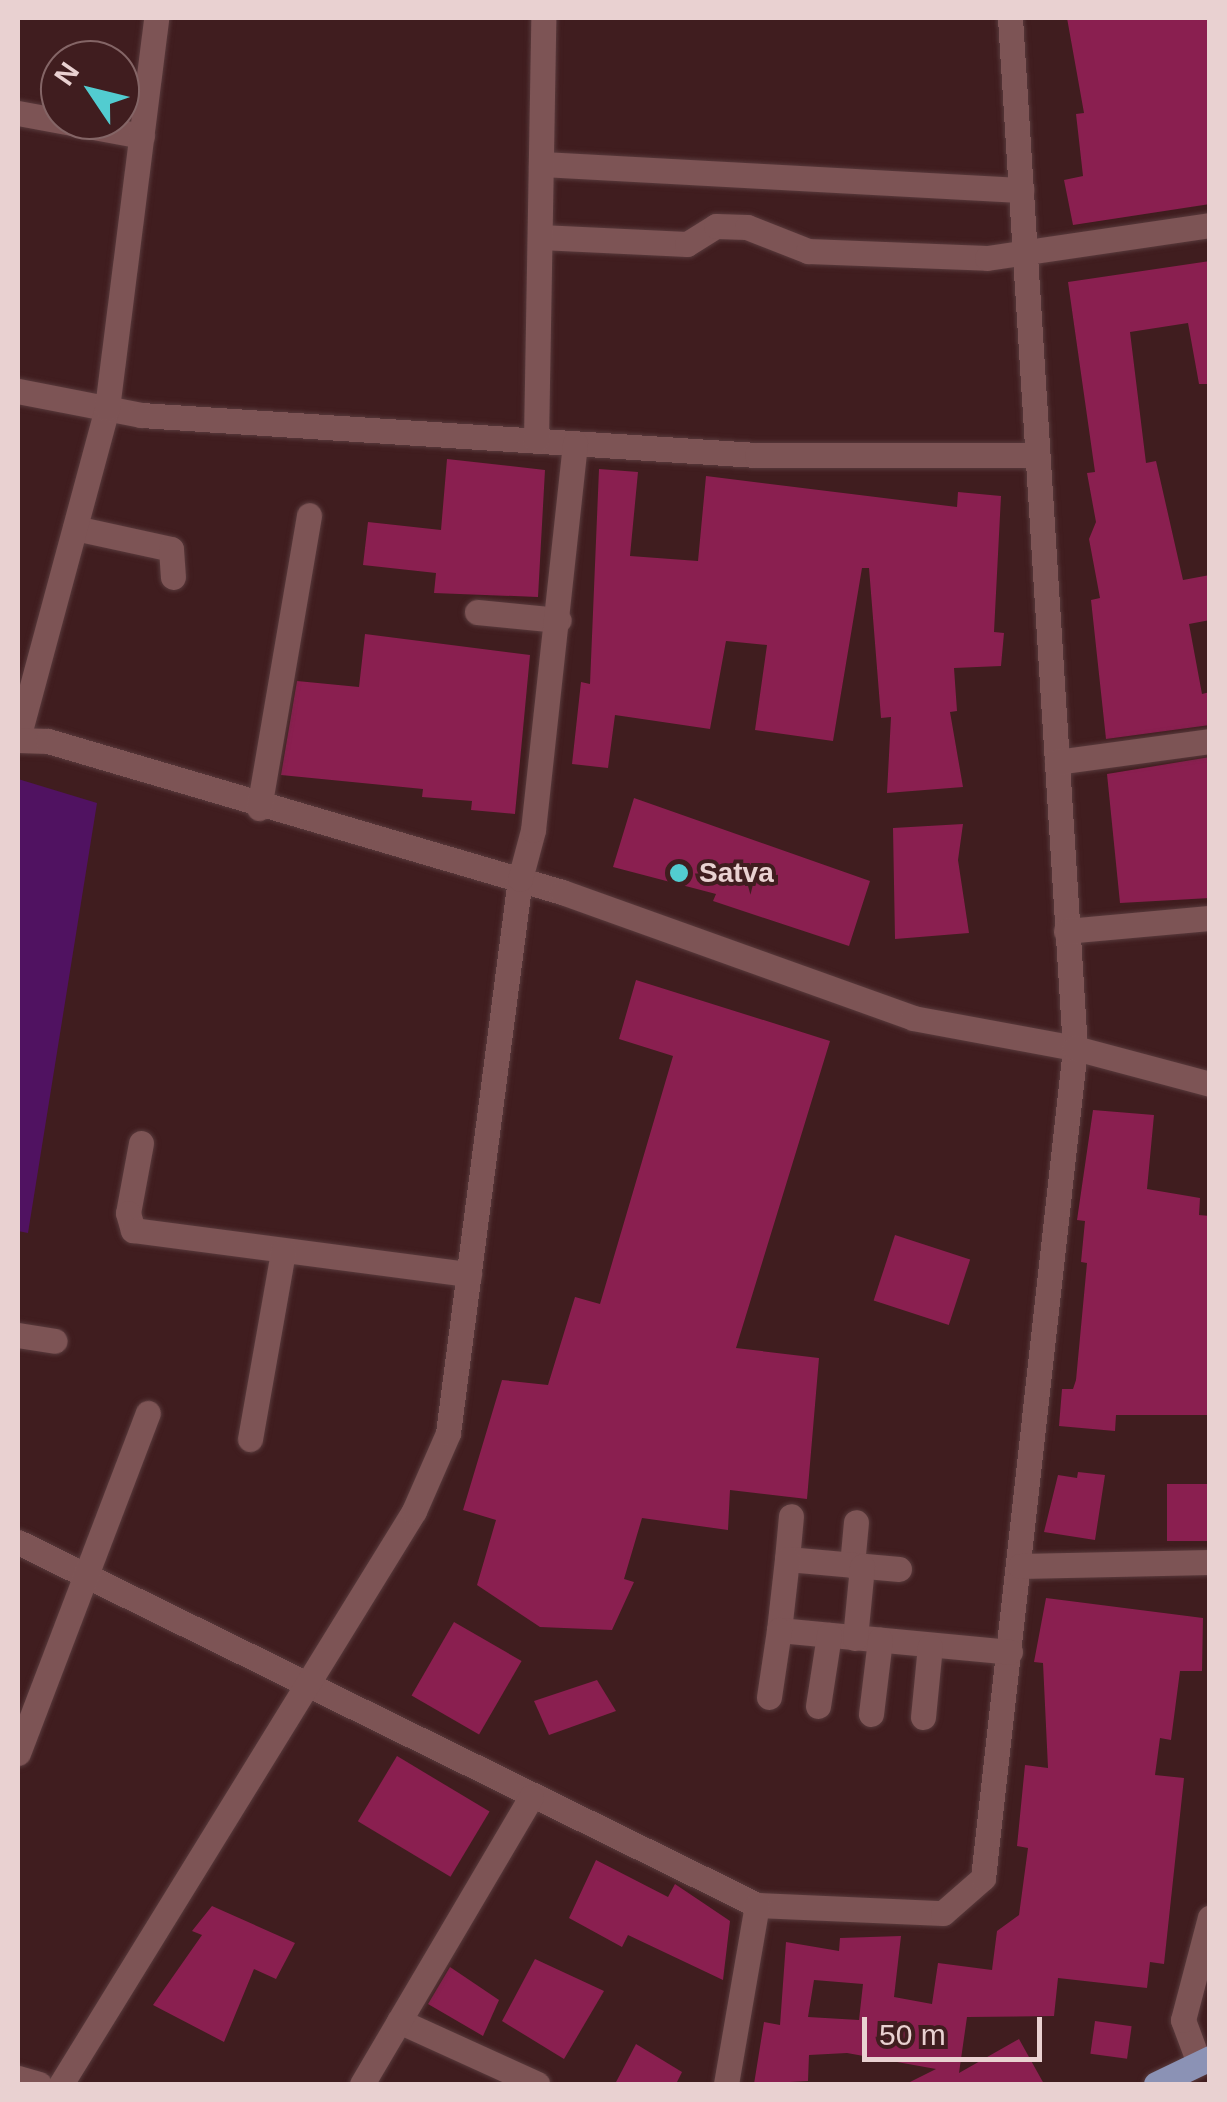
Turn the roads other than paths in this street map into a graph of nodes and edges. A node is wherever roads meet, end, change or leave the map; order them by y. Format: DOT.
graph roads {
  1 [pos="156,18"];
  2 [pos="543,18"];
  3 [pos="1010,18"];
  4 [pos="18,113"];
  5 [pos="142,136"];
  6 [pos="541,164"];
  7 [pos="1022,190"];
  8 [pos="1210,225"];
  9 [pos="540,237"];
  10 [pos="1025,252"];
  11 [pos="18,391"];
  12 [pos="107,408"];
  13 [pos="536,440"];
  14 [pos="574,443"];
  15 [pos="1036,456"];
  16 [pos="309,515"];
  17 [pos="74,528"];
  18 [pos="173,576"];
  19 [pos="477,612"];
  20 [pos="559,620"];
  21 [pos="18,739"];
  22 [pos="1210,741"];
  23 [pos="1057,762"];
  24 [pos="259,808"];
  25 [pos="520,879"];
  26 [pos="1210,918"];
  27 [pos="1066,931"];
  28 [pos="1075,1048"];
  29 [pos="1210,1084"];
  30 [pos="141,1143"];
  31 [pos="283,1251"];
  32 [pos="469,1274"];
  33 [pos="18,1335"];
  34 [pos="55,1342"];
  35 [pos="148,1412"];
  36 [pos="250,1439"];
  37 [pos="791,1516"];
  38 [pos="856,1522"];
  39 [pos="18,1542"];
  40 [pos="787,1558"];
  41 [pos="1210,1562"];
  42 [pos="857,1565"];
  43 [pos="1020,1566"];
  44 [pos="900,1569"];
  45 [pos="88,1577"];
  46 [pos="779,1630"];
  47 [pos="855,1638"];
  48 [pos="930,1646"];
  49 [pos="1010,1652"];
  50 [pos="308,1685"];
  51 [pos="769,1698"];
  52 [pos="818,1706"];
  53 [pos="871,1714"];
  54 [pos="923,1718"];
  55 [pos="18,1752"];
  56 [pos="531,1797"];
  57 [pos="756,1905"];
  58 [pos="1210,1917"];
  59 [pos="399,2021"];
  60 [pos="1204,2060"];
  61 [pos="18,2078"];
  62 [pos="39,2084"];
  63 [pos="61,2084"];
  64 [pos="362,2084"];
  65 [pos="537,2084"];
  66 [pos="726,2084"];
  67 [pos="1156,2084"];
  1 -- 5 [label="street"];
  2 -- 6 [label="street"];
  3 -- 7 [label="street"];
  4 -- 5 [label="street"];
  5 -- 12 [label="street"];
  6 -- 7 [label="street"];
  6 -- 9 [label="street"];
  7 -- 10 [label="street"];
  8 -- 10 [label="street"];
  9 -- 10 [label="street"];
  9 -- 13 [label="street"];
  10 -- 15 [label="street"];
  11 -- 12 [label="street"];
  12 -- 13 [label="street"];
  12 -- 17 [label="street"];
  13 -- 14 [label="street"];
  14 -- 15 [label="street"];
  14 -- 20 [label="street"];
  15 -- 23 [label="street"];
  16 -- 24 [label="street"];
  17 -- 18 [label="street"];
  17 -- 21 [label="street"];
  19 -- 20 [label="street"];
  20 -- 25 [label="street"];
  21 -- 24 [label="street"];
  22 -- 23 [label="street"];
  23 -- 27 [label="street"];
  24 -- 25 [label="street"];
  25 -- 28 [label="street"];
  25 -- 32 [label="street"];
  26 -- 27 [label="street"];
  27 -- 28 [label="street"];
  28 -- 29 [label="street"];
  28 -- 43 [label="street"];
  30 -- 31 [label="street"];
  31 -- 32 [label="street"];
  31 -- 36 [label="street"];
  32 -- 50 [label="street"];
  33 -- 34 [label="street"];
  35 -- 45 [label="street"];
  37 -- 40 [label="street"];
  38 -- 42 [label="street"];
  39 -- 45 [label="street"];
  40 -- 42 [label="street"];
  40 -- 46 [label="street"];
  41 -- 43 [label="street"];
  42 -- 44 [label="street"];
  42 -- 47 [label="street"];
  43 -- 49 [label="street"];
  45 -- 50 [label="street"];
  45 -- 55 [label="street"];
  46 -- 47 [label="street"];
  46 -- 51 [label="street"];
  47 -- 48 [label="street"];
  47 -- 52 [label="street"];
  47 -- 53 [label="street"];
  48 -- 49 [label="street"];
  48 -- 54 [label="street"];
  49 -- 57 [label="street"];
  50 -- 56 [label="street"];
  50 -- 63 [label="street"];
  56 -- 57 [label="street"];
  56 -- 59 [label="street"];
  57 -- 66 [label="street"];
  58 -- 60 [label="street"];
  59 -- 64 [label="street"];
  59 -- 65 [label="street"];
  60 -- 67 [label="main road"];
  61 -- 62 [label="street"];
}
